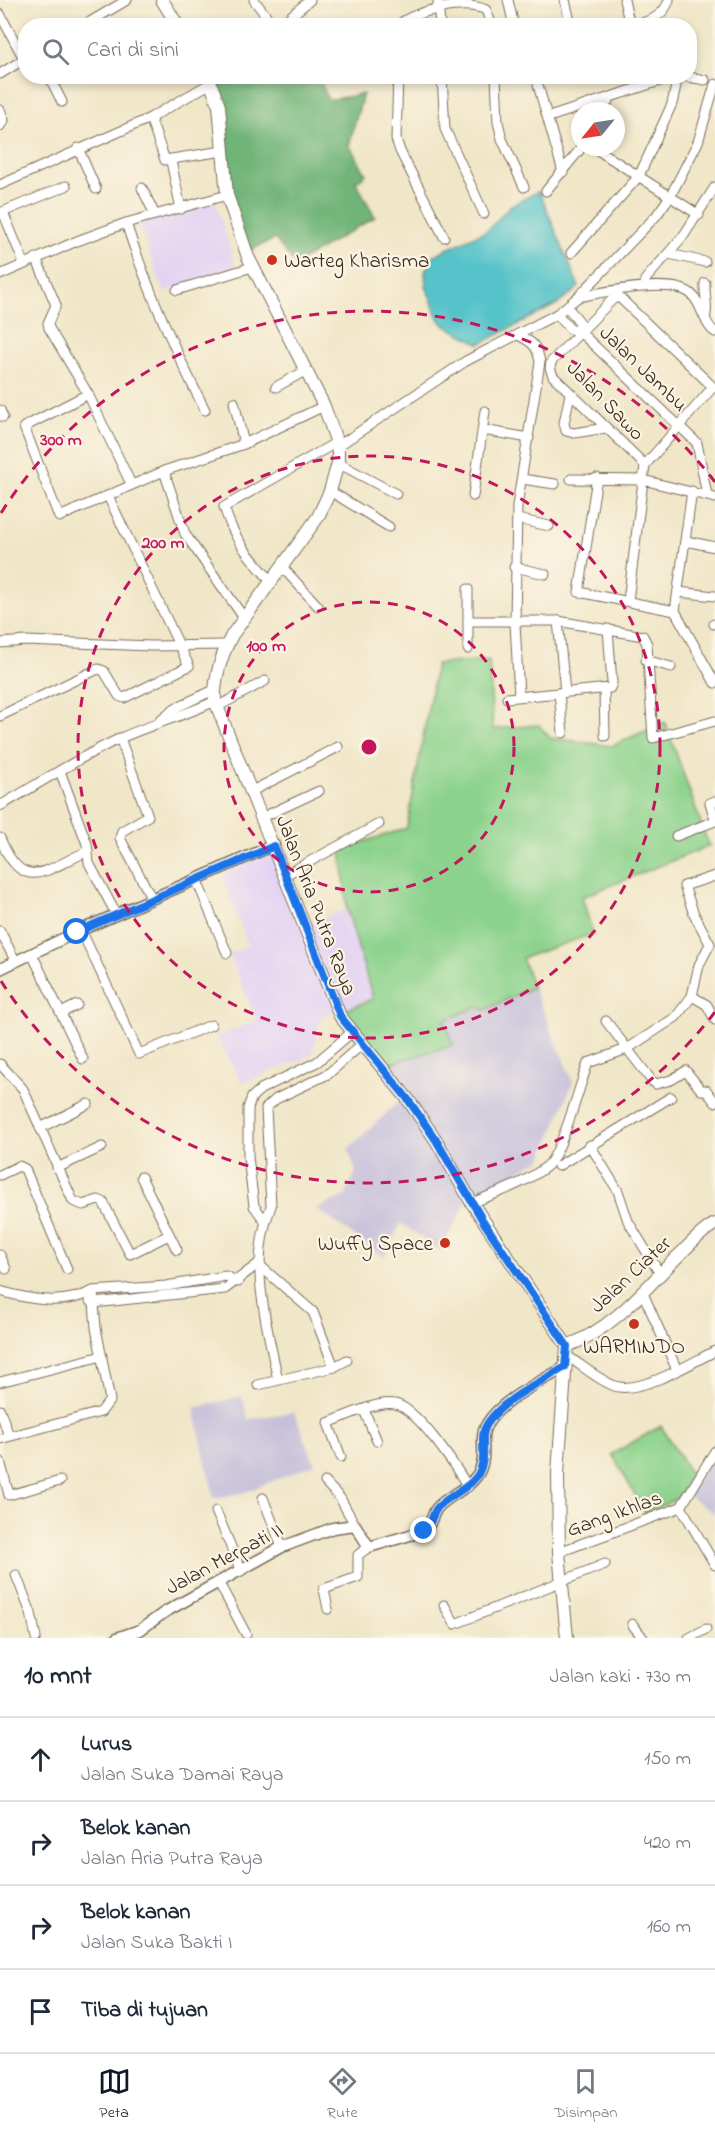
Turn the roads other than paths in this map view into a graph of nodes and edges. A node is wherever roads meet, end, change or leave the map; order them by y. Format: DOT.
graph roads {
  1 [pos="127,0"];
  2 [pos="162,0"];
  3 [pos="255,0"];
  4 [pos="310,0"];
  5 [pos="508,0"];
  6 [pos="565,0"];
  7 [pos="624,0"];
  8 [pos="669,0"];
  9 [pos="439,2"];
  10 [pos="0,14"];
  11 [pos="97,18"];
  12 [pos="173,18"];
  13 [pos="268,18"];
  14 [pos="289,18"];
  15 [pos="411,18"];
  16 [pos="440,18"];
  17 [pos="489,18"];
  18 [pos="512,18"];
  19 [pos="569,18"];
  20 [pos="629,18"];
  21 [pos="653,18"];
  22 [pos="18,46"];
  23 [pos="18,63"];
  24 [pos="0,74"];
  25 [pos="697,79"];
  26 [pos="705,80"];
  27 [pos="53,84"];
  28 [pos="203,84"];
  29 [pos="211,84"];
  30 [pos="398,84"];
  31 [pos="442,84"];
  32 [pos="496,84"];
  33 [pos="653,84"];
  34 [pos="676,84"];
  35 [pos="715,84"];
  36 [pos="537,85"];
  37 [pos="610,98"];
  38 [pos="62,102"];
  39 [pos="608,102"];
  40 [pos="0,111"];
  41 [pos="549,117"];
  42 [pos="150,118"];
  43 [pos="0,126"];
  44 [pos="78,148"];
  45 [pos="223,151"];
  46 [pos="575,156"];
  47 [pos="607,156"];
  48 [pos="171,161"];
  49 [pos="563,172"];
  50 [pos="639,177"];
  51 [pos="0,185"];
  52 [pos="66,186"];
  53 [pos="524,187"];
  54 [pos="715,187"];
  55 [pos="142,188"];
  56 [pos="96,189"];
  57 [pos="546,191"];
  58 [pos="227,195"];
  59 [pos="671,195"];
  60 [pos="181,209"];
  61 [pos="2,213"];
  62 [pos="484,214"];
  63 [pos="699,214"];
  64 [pos="155,215"];
  65 [pos="126,223"];
  66 [pos="444,237"];
  67 [pos="571,253"];
  68 [pos="669,254"];
  69 [pos="36,258"];
  70 [pos="705,262"];
  71 [pos="24,263"];
  72 [pos="252,267"];
  73 [pos="0,275"];
  74 [pos="645,280"];
  75 [pos="705,283"];
  76 [pos="177,290"];
  77 [pos="578,297"];
  78 [pos="567,307"];
  79 [pos="557,314"];
  80 [pos="705,318"];
  81 [pos="580,332"];
  82 [pos="715,332"];
  83 [pos="518,335"];
  84 [pos="305,371"];
  85 [pos="276,387"];
  86 [pos="88,394"];
  87 [pos="570,394"];
  88 [pos="234,402"];
  89 [pos="324,406"];
  90 [pos="205,410"];
  91 [pos="485,411"];
  92 [pos="679,426"];
  93 [pos="606,428"];
  94 [pos="483,430"];
  95 [pos="529,438"];
  96 [pos="244,444"];
  97 [pos="338,444"];
  98 [pos="338,463"];
  99 [pos="645,465"];
  100 [pos="164,471"];
  101 [pos="522,478"];
  102 [pos="597,478"];
  103 [pos="572,479"];
  104 [pos="643,480"];
  105 [pos="131,484"];
  106 [pos="555,484"];
  107 [pos="330,490"];
  108 [pos="692,491"];
  109 [pos="396,494"];
  110 [pos="108,496"];
  111 [pos="473,496"];
  112 [pos="711,496"];
  113 [pos="517,519"];
  114 [pos="549,526"];
  115 [pos="389,527"];
  116 [pos="686,541"];
  117 [pos="715,547"];
  118 [pos="282,567"];
  119 [pos="514,567"];
  120 [pos="545,574"];
  121 [pos="271,581"];
  122 [pos="468,589"];
  123 [pos="678,592"];
  124 [pos="715,596"];
  125 [pos="628,601"];
  126 [pos="318,606"];
  127 [pos="675,611"];
  128 [pos="244,618"];
  129 [pos="468,621"];
  130 [pos="558,621"];
  131 [pos="514,623"];
  132 [pos="608,629"];
  133 [pos="0,643"];
  134 [pos="178,645"];
  135 [pos="226,645"];
  136 [pos="468,649"];
  137 [pos="646,660"];
  138 [pos="671,667"];
  139 [pos="265,681"];
  140 [pos="715,683"];
  141 [pos="604,689"];
  142 [pos="562,693"];
  143 [pos="519,696"];
  144 [pos="507,698"];
  145 [pos="215,699"];
  146 [pos="0,717"];
  147 [pos="715,721"];
  148 [pos="562,733"];
  149 [pos="605,736"];
  150 [pos="120,738"];
  151 [pos="338,747"];
  152 [pos="60,771"];
  153 [pos="252,791"];
  154 [pos="319,791"];
  155 [pos="715,801"];
  156 [pos="0,806"];
  157 [pos="263,817"];
  158 [pos="715,820"];
  159 [pos="379,824"];
  160 [pos="676,836"];
  161 [pos="0,838"];
  162 [pos="274,846"];
  163 [pos="88,851"];
  164 [pos="3,856"];
  165 [pos="285,875"];
  166 [pos="715,876"];
  167 [pos="197,881"];
  168 [pos="152,899"];
  169 [pos="116,914"];
  170 [pos="0,931"];
  171 [pos="79,931"];
  172 [pos="227,953"];
  173 [pos="32,954"];
  174 [pos="16,962"];
  175 [pos="0,969"];
  176 [pos="692,996"];
  177 [pos="78,1005"];
  178 [pos="61,1013"];
  179 [pos="715,1020"];
  180 [pos="606,1021"];
  181 [pos="211,1025"];
  182 [pos="351,1033"];
  183 [pos="361,1045"];
  184 [pos="627,1049"];
  185 [pos="131,1050"];
  186 [pos="83,1059"];
  187 [pos="0,1064"];
  188 [pos="290,1074"];
  189 [pos="299,1088"];
  190 [pos="671,1097"];
  191 [pos="715,1102"];
  192 [pos="88,1104"];
  193 [pos="40,1128"];
  194 [pos="590,1145"];
  195 [pos="102,1147"];
  196 [pos="558,1166"];
  197 [pos="57,1168"];
  198 [pos="0,1174"];
  199 [pos="141,1177"];
  200 [pos="472,1203"];
  201 [pos="265,1221"];
  202 [pos="715,1224"];
  203 [pos="169,1234"];
  204 [pos="177,1250"];
  205 [pos="0,1256"];
  206 [pos="258,1264"];
  207 [pos="6,1269"];
  208 [pos="67,1269"];
  209 [pos="660,1274"];
  210 [pos="238,1282"];
  211 [pos="0,1291"];
  212 [pos="642,1291"];
  213 [pos="93,1292"];
  214 [pos="83,1297"];
  215 [pos="94,1303"];
  216 [pos="715,1351"];
  217 [pos="102,1356"];
  218 [pos="566,1356"];
  219 [pos="346,1360"];
  220 [pos="334,1367"];
  221 [pos="676,1370"];
  222 [pos="278,1380"];
  223 [pos="0,1382"];
  224 [pos="258,1385"];
  225 [pos="0,1410"];
  226 [pos="364,1410"];
  227 [pos="4,1437"];
  228 [pos="377,1441"];
  229 [pos="715,1451"];
  230 [pos="341,1457"];
  231 [pos="0,1461"];
  232 [pos="60,1481"];
  233 [pos="325,1482"];
  234 [pos="468,1487"];
  235 [pos="263,1498"];
  236 [pos="681,1507"];
  237 [pos="216,1511"];
  238 [pos="355,1525"];
  239 [pos="282,1547"];
  240 [pos="369,1547"];
  241 [pos="559,1552"];
  242 [pos="605,1564"];
  243 [pos="715,1565"];
  244 [pos="241,1571"];
  245 [pos="16,1575"];
  246 [pos="219,1583"];
  247 [pos="561,1583"];
  248 [pos="444,1605"];
  249 [pos="328,1609"];
  250 [pos="632,1624"];
  251 [pos="706,1629"];
  252 [pos="141,1634"];
  253 [pos="246,1634"];
  254 [pos="36,1638"];
  255 [pos="117,1638"];
  256 [pos="567,1638"];
  257 [pos="643,1638"];
  258 [pos="689,1638"];
  1 -- 11 [label="street"];
  2 -- 12 [label="main road"];
  3 -- 13 [label="street"];
  4 -- 14 [label="street"];
  5 -- 18 [label="street"];
  6 -- 19 [label="street"];
  7 -- 20 [label="street"];
  8 -- 21 [label="street"];
  9 -- 15 [label="street"];
  9 -- 16 [label="street"];
  9 -- 17 [label="street"];
  10 -- 22 [label="street"];
  23 -- 24 [label="street"];
  25 -- 26 [label="street"];
  27 -- 38 [label="street"];
  28 -- 42 [label="street"];
  29 -- 45 [label="main road"];
  30 -- 66 [label="street"];
  31 -- 62 [label="street"];
  32 -- 53 [label="street"];
  33 -- 37 [label="street"];
  34 -- 50 [label="street"];
  35 -- 59 [label="street"];
  36 -- 41 [label="street"];
  37 -- 39 [label="street"];
  37 -- 41 [label="street"];
  40 -- 43 [label="street"];
  41 -- 49 [label="street"];
  42 -- 44 [label="street"];
  42 -- 48 [label="street"];
  44 -- 51 [label="street"];
  44 -- 56 [label="street"];
  45 -- 48 [label="street"];
  45 -- 58 [label="main road"];
  46 -- 49 [label="street"];
  47 -- 50 [label="street"];
  48 -- 60 [label="street"];
  49 -- 57 [label="street"];
  50 -- 59 [label="street"];
  50 -- 67 [label="street"];
  52 -- 61 [label="street"];
  54 -- 63 [label="street"];
  55 -- 64 [label="street"];
  58 -- 60 [label="street"];
  58 -- 72 [label="main road"];
  59 -- 63 [label="street"];
  59 -- 77 [label="street"];
  60 -- 64 [label="street"];
  61 -- 71 [label="street"];
  63 -- 68 [label="street"];
  64 -- 65 [label="street"];
  65 -- 69 [label="street"];
  65 -- 90 [label="street"];
  68 -- 70 [label="street"];
  68 -- 74 [label="street"];
  69 -- 71 [label="street"];
  69 -- 86 [label="street"];
  71 -- 73 [label="street"];
  72 -- 76 [label="street"];
  72 -- 84 [label="main road"];
  75 -- 80 [label="street"];
  77 -- 78 [label="street"];
  77 -- 80 [label="street"];
  78 -- 79 [label="street"];
  78 -- 81 [label="street, Jalan Jambu"];
  79 -- 81 [label="street, Jalan Jambu"];
  79 -- 83 [label="street"];
  80 -- 82 [label="street"];
  81 -- 87 [label="street, Jalan Sawo"];
  81 -- 92 [label="street, Jalan Jambu"];
  81 -- 92 [label="street"];
  83 -- 95 [label="street"];
  83 -- 97 [label="street"];
  84 -- 85 [label="street"];
  84 -- 89 [label="main road"];
  86 -- 105 [label="street"];
  86 -- 110 [label="street"];
  87 -- 93 [label="street, Jalan Sawo"];
  87 -- 93 [label="street"];
  88 -- 96 [label="street"];
  89 -- 96 [label="street"];
  89 -- 97 [label="main road"];
  91 -- 94 [label="street"];
  92 -- 99 [label="street"];
  92 -- 112 [label="street, Jalan Jambu"];
  93 -- 99 [label="street, Jalan Sawo"];
  94 -- 95 [label="street"];
  94 -- 111 [label="street"];
  95 -- 101 [label="street"];
  96 -- 100 [label="street"];
  97 -- 98 [label="main road"];
  97 -- 121 [label="street"];
  98 -- 107 [label="main road"];
  98 -- 109 [label="street"];
  99 -- 104 [label="street"];
  100 -- 105 [label="street"];
  100 -- 128 [label="street"];
  101 -- 106 [label="street"];
  101 -- 113 [label="street"];
  102 -- 103 [label="street"];
  102 -- 104 [label="street"];
  102 -- 125 [label="street"];
  104 -- 108 [label="street"];
  104 -- 125 [label="street"];
  105 -- 110 [label="street"];
  107 -- 115 [label="street"];
  107 -- 118 [label="main road"];
  108 -- 112 [label="street"];
  108 -- 116 [label="street"];
  110 -- 134 [label="street"];
  113 -- 114 [label="street"];
  113 -- 119 [label="street"];
  116 -- 117 [label="street"];
  116 -- 123 [label="street"];
  118 -- 121 [label="main road"];
  118 -- 126 [label="street"];
  119 -- 120 [label="street"];
  119 -- 131 [label="street"];
  121 -- 128 [label="main road"];
  122 -- 129 [label="street"];
  123 -- 124 [label="street"];
  123 -- 127 [label="street"];
  125 -- 127 [label="street"];
  127 -- 140 [label="street"];
  128 -- 135 [label="main road"];
  129 -- 131 [label="street"];
  129 -- 136 [label="street"];
  130 -- 131 [label="street"];
  130 -- 132 [label="street"];
  130 -- 142 [label="street"];
  131 -- 143 [label="street"];
  132 -- 137 [label="street"];
  132 -- 141 [label="street"];
  133 -- 134 [label="street"];
  134 -- 135 [label="street"];
  134 -- 146 [label="street"];
  135 -- 145 [label="main road"];
  137 -- 138 [label="street"];
  137 -- 147 [label="street"];
  139 -- 145 [label="street"];
  141 -- 142 [label="street"];
  141 -- 149 [label="street"];
  142 -- 143 [label="street"];
  142 -- 148 [label="street"];
  143 -- 144 [label="street"];
  145 -- 150 [label="street"];
  145 -- 153 [label="main road, Jalan Aria Putra Raya"];
  150 -- 152 [label="street"];
  150 -- 168 [label="street"];
  151 -- 153 [label="street"];
  152 -- 156 [label="street"];
  152 -- 163 [label="street"];
  153 -- 157 [label="main road, Jalan Aria Putra Raya"];
  154 -- 157 [label="street"];
  155 -- 158 [label="street"];
  157 -- 162 [label="main road, Jalan Aria Putra Raya"];
  158 -- 160 [label="street"];
  159 -- 165 [label="street"];
  161 -- 164 [label="street"];
  162 -- 165 [label="main road, Jalan Aria Putra Raya"];
  162 -- 167 [label="street"];
  163 -- 164 [label="street"];
  163 -- 169 [label="street"];
  165 -- 182 [label="main road, Jalan Aria Putra Raya"];
  166 -- 176 [label="street"];
  167 -- 168 [label="street"];
  167 -- 172 [label="street"];
  168 -- 169 [label="street"];
  169 -- 171 [label="street"];
  170 -- 174 [label="street"];
  171 -- 173 [label="street"];
  171 -- 181 [label="street"];
  171 -- 185 [label="street"];
  173 -- 174 [label="street"];
  173 -- 178 [label="street"];
  174 -- 175 [label="street"];
  176 -- 179 [label="street"];
  176 -- 184 [label="street"];
  177 -- 178 [label="street"];
  178 -- 186 [label="street"];
  180 -- 184 [label="street"];
  182 -- 183 [label="main road, Jalan Aria Putra Raya"];
  182 -- 188 [label="street"];
  183 -- 189 [label="street"];
  183 -- 200 [label="main road, Jalan Aria Putra Raya"];
  184 -- 191 [label="street"];
  184 -- 200 [label="street"];
  187 -- 193 [label="street"];
  188 -- 189 [label="street"];
  188 -- 201 [label="street"];
  189 -- 201 [label="street"];
  190 -- 194 [label="street"];
  192 -- 193 [label="street"];
  193 -- 197 [label="street"];
  194 -- 196 [label="street"];
  194 -- 209 [label="street"];
  195 -- 197 [label="street"];
  197 -- 203 [label="street"];
  198 -- 208 [label="street"];
  199 -- 203 [label="street"];
  200 -- 218 [label="main road, Jalan Aria Putra Raya"];
  201 -- 206 [label="street"];
  202 -- 209 [label="main road, Jalan Ciater"];
  203 -- 204 [label="street"];
  205 -- 207 [label="street"];
  206 -- 210 [label="street"];
  206 -- 220 [label="street"];
  206 -- 222 [label="street"];
  209 -- 212 [label="main road, Jalan Ciater"];
  210 -- 213 [label="street"];
  210 -- 215 [label="street"];
  211 -- 214 [label="street"];
  212 -- 218 [label="main road, Jalan Ciater"];
  212 -- 221 [label="street"];
  213 -- 214 [label="street"];
  213 -- 215 [label="street"];
  214 -- 215 [label="street"];
  215 -- 217 [label="street"];
  216 -- 221 [label="street"];
  217 -- 223 [label="street"];
  217 -- 227 [label="street"];
  218 -- 221 [label="street"];
  218 -- 234 [label="street"];
  218 -- 241 [label="main road"];
  219 -- 220 [label="street"];
  220 -- 222 [label="street"];
  222 -- 224 [label="street"];
  225 -- 227 [label="street"];
  226 -- 228 [label="street"];
  226 -- 230 [label="street"];
  226 -- 234 [label="street"];
  229 -- 236 [label="street"];
  231 -- 232 [label="street"];
  233 -- 238 [label="street"];
  234 -- 240 [label="street"];
  235 -- 239 [label="street"];
  236 -- 241 [label="street, Gang Ikhlas"];
  236 -- 243 [label="street"];
  237 -- 244 [label="street"];
  238 -- 239 [label="street, Jalan Merpati II"];
  238 -- 240 [label="street"];
  239 -- 244 [label="street, Jalan Merpati II"];
  240 -- 249 [label="street"];
  241 -- 247 [label="main road"];
  242 -- 247 [label="street"];
  244 -- 246 [label="street, Jalan Merpati II"];
  245 -- 254 [label="street"];
  246 -- 252 [label="street, Jalan Merpati II"];
  246 -- 253 [label="street"];
  247 -- 248 [label="street"];
  247 -- 256 [label="main road"];
  250 -- 257 [label="street"];
  251 -- 258 [label="street"];
  252 -- 255 [label="street, Jalan Merpati II"];
}
